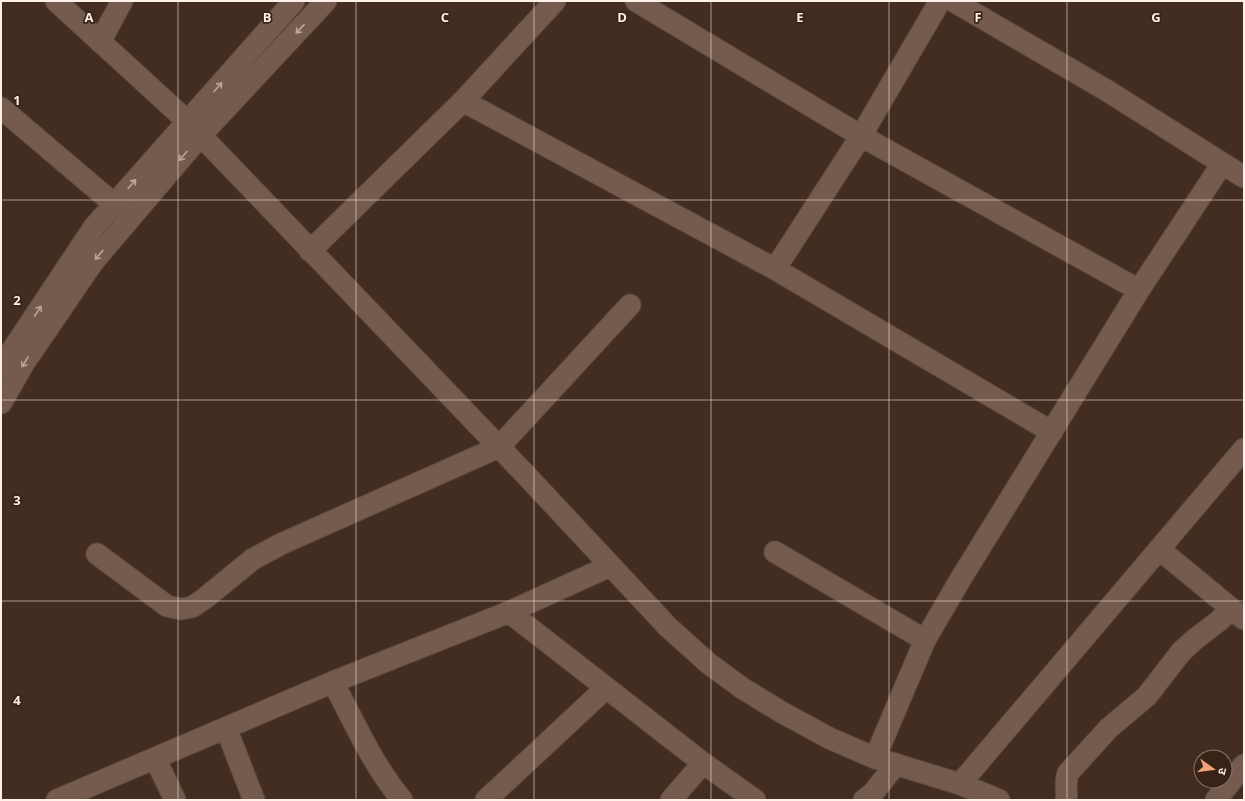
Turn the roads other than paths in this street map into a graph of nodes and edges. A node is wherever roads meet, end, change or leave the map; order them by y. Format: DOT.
graph roads {
  1 [pos="56,1"];
  2 [pos="122,1"];
  3 [pos="294,1"];
  4 [pos="326,1"];
  5 [pos="555,1"];
  6 [pos="636,1"];
  7 [pos="940,1"];
  8 [pos="953,1"];
  9 [pos="100,42"];
  10 [pos="463,101"];
  11 [pos="1,108"];
  12 [pos="194,128"];
  13 [pos="861,136"];
  14 [pos="1222,164"];
  15 [pos="1244,177"];
  16 [pos="114,204"];
  17 [pos="310,251"];
  18 [pos="775,269"];
  19 [pos="1139,290"];
  20 [pos="630,305"];
  21 [pos="1,367"];
  22 [pos="1,403"];
  23 [pos="1052,432"];
  24 [pos="499,447"];
  25 [pos="1244,449"];
  26 [pos="1159,549"];
  27 [pos="774,552"];
  28 [pos="97,554"];
  29 [pos="610,566"];
  30 [pos="509,612"];
  31 [pos="1238,613"];
  32 [pos="925,640"];
  33 [pos="334,682"];
  34 [pos="606,688"];
  35 [pos="226,728"];
  36 [pos="155,758"];
  37 [pos="875,758"];
  38 [pos="703,763"];
  39 [pos="896,764"];
  40 [pos="1244,765"];
  41 [pos="960,784"];
  42 [pos="82,796"];
  43 [pos="498,796"];
  44 [pos="57,800"];
  45 [pos="175,800"];
  46 [pos="254,800"];
  47 [pos="402,800"];
  48 [pos="671,800"];
  49 [pos="755,800"];
  50 [pos="864,800"];
  51 [pos="999,800"];
  52 [pos="1066,800"];
  53 [pos="1216,800"];
  1 -- 9 [label="street"];
  2 -- 9 [label="street"];
  12 -- 3 [label="street, one-way"];
  4 -- 12 [label="street, one-way"];
  5 -- 10 [label="street"];
  6 -- 13 [label="street"];
  7 -- 13 [label="street"];
  8 -- 14 [label="street"];
  9 -- 12 [label="street"];
  10 -- 17 [label="street"];
  10 -- 18 [label="street"];
  11 -- 16 [label="street"];
  16 -- 12 [label="street, one-way"];
  12 -- 17 [label="street"];
  12 -- 22 [label="street, one-way"];
  13 -- 18 [label="street"];
  13 -- 19 [label="street"];
  14 -- 15 [label="street"];
  14 -- 19 [label="street"];
  21 -- 16 [label="street, one-way"];
  17 -- 24 [label="street"];
  18 -- 23 [label="street"];
  19 -- 23 [label="street"];
  20 -- 24 [label="street"];
  23 -- 32 [label="street"];
  24 -- 28 [label="street"];
  24 -- 29 [label="street"];
  25 -- 26 [label="street"];
  26 -- 31 [label="street"];
  26 -- 41 [label="street"];
  27 -- 32 [label="street"];
  29 -- 30 [label="street"];
  29 -- 37 [label="street"];
  30 -- 33 [label="street"];
  30 -- 34 [label="street"];
  31 -- 52 [label="street"];
  32 -- 37 [label="street"];
  33 -- 35 [label="street"];
  33 -- 47 [label="street"];
  34 -- 38 [label="street"];
  34 -- 43 [label="street"];
  35 -- 36 [label="street"];
  35 -- 46 [label="street"];
  36 -- 42 [label="street"];
  36 -- 45 [label="street"];
  37 -- 39 [label="street"];
  38 -- 48 [label="street"];
  38 -- 49 [label="street"];
  39 -- 41 [label="street"];
  39 -- 50 [label="street"];
  40 -- 53 [label="street"];
  41 -- 51 [label="street"];
  42 -- 44 [label="street"];
}
